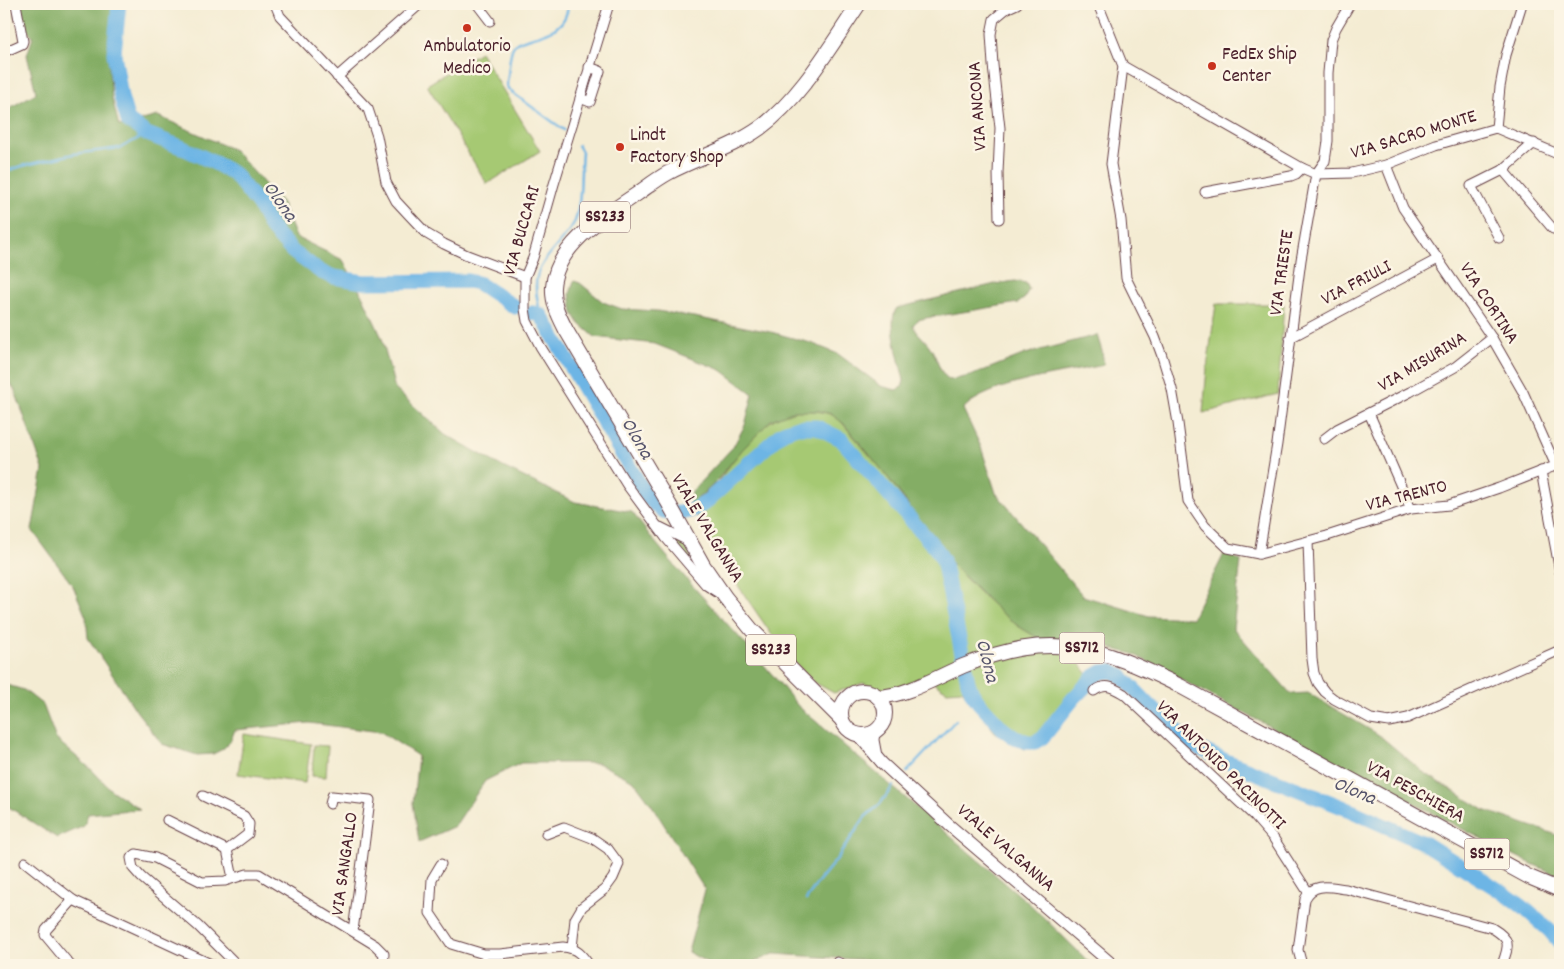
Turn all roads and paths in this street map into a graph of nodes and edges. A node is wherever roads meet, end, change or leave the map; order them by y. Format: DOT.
graph roads {
  1 [pos="16,4"];
  2 [pos="275,4"];
  3 [pos="420,4"];
  4 [pos="477,4"];
  5 [pos="609,4"];
  6 [pos="859,4"];
  7 [pos="1017,4"];
  8 [pos="1098,4"];
  9 [pos="1350,4"];
  10 [pos="1522,4"];
  11 [pos="490,21"];
  12 [pos="4,52"];
  13 [pos="1123,66"];
  14 [pos="337,77"];
  15 [pos="1496,128"];
  16 [pos="1534,143"];
  17 [pos="1560,155"];
  18 [pos="1386,165"];
  19 [pos="1302,168"];
  20 [pos="1503,170"];
  21 [pos="1316,174"];
  22 [pos="1205,192"];
  23 [pos="999,219"];
  24 [pos="1552,229"];
  25 [pos="1499,238"];
  26 [pos="1438,259"];
  27 [pos="525,277"];
  28 [pos="1290,338"];
  29 [pos="1494,341"];
  30 [pos="1369,413"];
  31 [pos="1324,439"];
  32 [pos="1558,465"];
  33 [pos="1541,471"];
  34 [pos="1412,509"];
  35 [pos="659,526"];
  36 [pos="1308,541"];
  37 [pos="690,543"];
  38 [pos="1260,554"];
  39 [pos="1560,572"];
  40 [pos="724,597"];
  41 [pos="1560,650"];
  42 [pos="1094,691"];
  43 [pos="904,693"];
  44 [pos="878,697"];
  45 [pos="820,700"];
  46 [pos="844,701"];
  47 [pos="885,711"];
  48 [pos="842,720"];
  49 [pos="874,732"];
  50 [pos="857,734"];
  51 [pos="876,756"];
  52 [pos="204,796"];
  53 [pos="330,804"];
  54 [pos="167,820"];
  55 [pos="546,834"];
  56 [pos="227,850"];
  57 [pos="25,862"];
  58 [pos="441,864"];
  59 [pos="233,878"];
  60 [pos="1560,890"];
  61 [pos="1308,892"];
  62 [pos="72,900"];
  63 [pos="353,931"];
  64 [pos="572,948"];
  65 [pos="70,965"];
  66 [pos="213,965"];
  67 [pos="237,965"];
  68 [pos="383,965"];
  69 [pos="589,965"];
  70 [pos="836,965"];
  71 [pos="844,965"];
  72 [pos="1113,965"];
  73 [pos="1302,965"];
  74 [pos="1502,965"];
  1 -- 12 [label="street"];
  2 -- 14 [label="street"];
  3 -- 14 [label="street"];
  4 -- 11 [label="street"];
  5 -- 27 [label="street, VIA BUCCARI"];
  6 -- 37 [label="main road, VIALE VALGANNA / SS233"];
  7 -- 23 [label="street, VIA ANCONA"];
  8 -- 13 [label="street"];
  9 -- 21 [label="street, VIA TRIESTE"];
  10 -- 15 [label="street"];
  13 -- 19 [label="street, VIA SACRO MONTE"];
  13 -- 38 [label="street"];
  14 -- 27 [label="street"];
  15 -- 16 [label="street, VIA SACRO MONTE"];
  15 -- 18 [label="street, VIA SACRO MONTE"];
  16 -- 17 [label="street, VIA SACRO MONTE"];
  16 -- 20 [label="street"];
  18 -- 21 [label="street, VIA SACRO MONTE"];
  18 -- 26 [label="street, VIA CORTINA"];
  19 -- 21 [label="street, VIA SACRO MONTE"];
  19 -- 22 [label="street"];
  20 -- 24 [label="street"];
  20 -- 25 [label="street"];
  21 -- 28 [label="street, VIA TRIESTE"];
  26 -- 28 [label="street, VIA FRIULI"];
  26 -- 29 [label="street, VIA CORTINA"];
  27 -- 35 [label="street, VIA BUCCARI"];
  28 -- 38 [label="street, VIA TRIESTE"];
  29 -- 30 [label="street, VIA MISURINA"];
  29 -- 32 [label="street, VIA CORTINA"];
  30 -- 31 [label="street, VIA MISURINA"];
  30 -- 34 [label="street, VIA MISURINA"];
  32 -- 33 [label="street, VIA TRENTO"];
  33 -- 34 [label="street, VIA TRENTO"];
  33 -- 39 [label="street"];
  34 -- 36 [label="street, VIA TRENTO"];
  35 -- 37 [label="street, VIA BUCCARI"];
  35 -- 40 [label="street, VIA BUCCARI"];
  36 -- 38 [label="street, VIA TRENTO"];
  36 -- 41 [label="street"];
  37 -- 40 [label="main road, VIALE VALGANNA / SS233"];
  40 -- 45 [label="main road, VIALE VALGANNA / SS233"];
  42 -- 61 [label="street, VIA ANTONIO PACINOTTI"];
  43 -- 44 [label="main road, SS712"];
  43 -- 47 [label="main road, SS712"];
  43 -- 60 [label="main road, VIA PESCHIERA / SS712"];
  44 -- 46 [label="main road"];
  44 -- 47 [label="main road"];
  45 -- 46 [label="main road"];
  45 -- 48 [label="main road, VIALE VALGANNA / SS233"];
  46 -- 48 [label="main road"];
  47 -- 49 [label="main road"];
  48 -- 50 [label="main road"];
  49 -- 50 [label="main road"];
  49 -- 51 [label="main road"];
  50 -- 51 [label="main road, VIALE VALGANNA"];
  51 -- 72 [label="main road, VIALE VALGANNA"];
  52 -- 56 [label="street"];
  53 -- 63 [label="street, VIA SANGALLO"];
  54 -- 56 [label="street"];
  55 -- 64 [label="street"];
  56 -- 59 [label="street"];
  57 -- 62 [label="street"];
  58 -- 64 [label="street"];
  59 -- 63 [label="street"];
  59 -- 67 [label="street"];
  61 -- 73 [label="street"];
  61 -- 74 [label="street"];
  62 -- 65 [label="street"];
  62 -- 66 [label="street"];
  63 -- 68 [label="street, VIA SANGALLO"];
  64 -- 69 [label="street"];
  70 -- 71 [label="street"];
}
